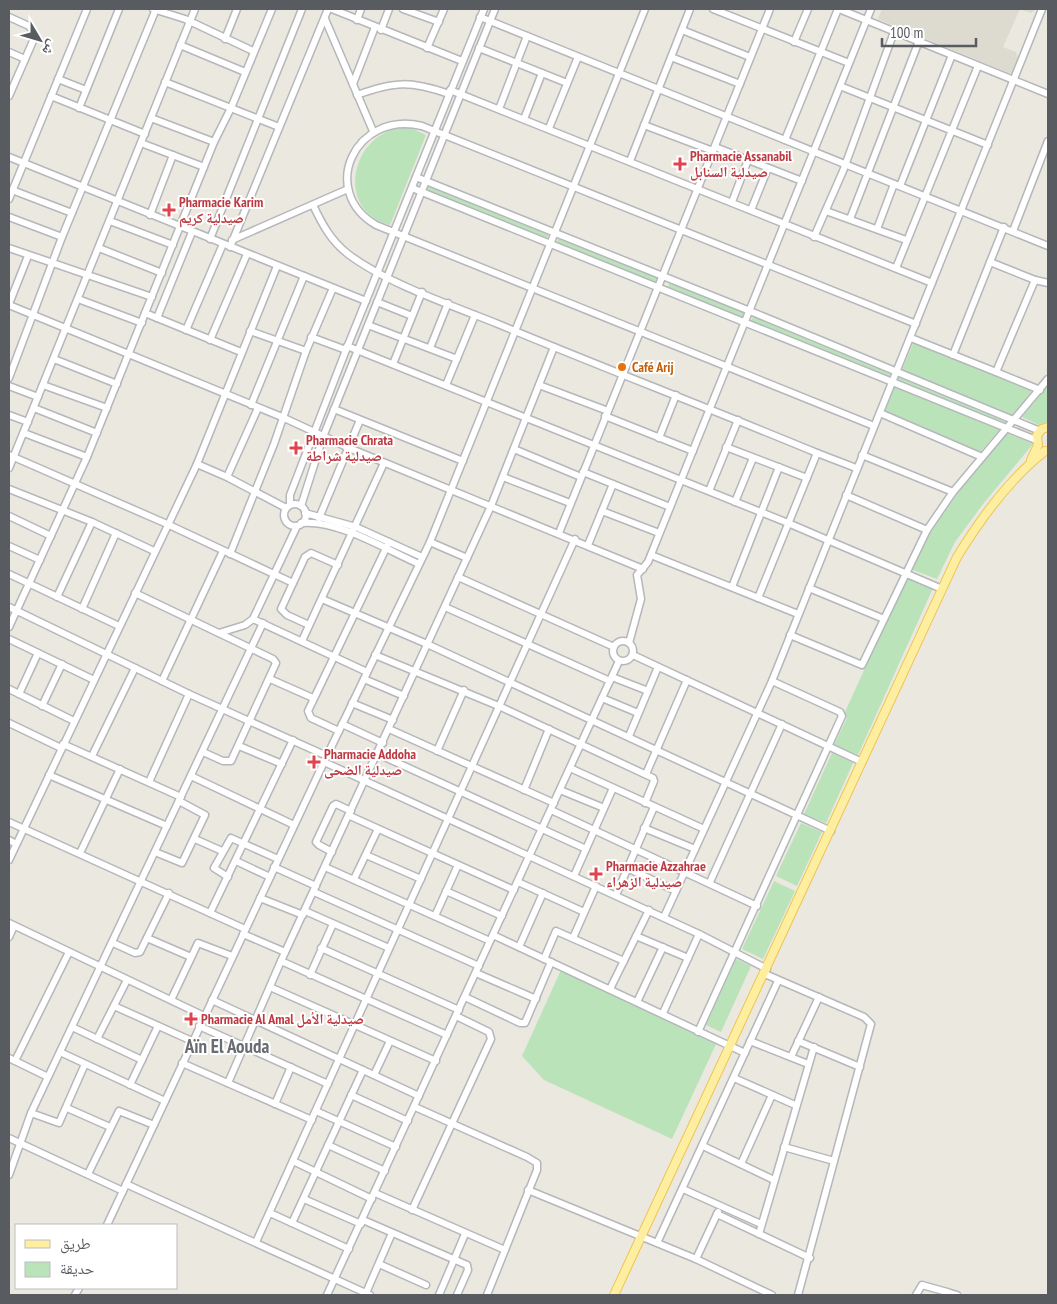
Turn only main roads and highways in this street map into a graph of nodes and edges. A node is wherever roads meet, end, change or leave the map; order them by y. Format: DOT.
graph roads {
  1 [pos="1046,428"];
  2 [pos="1037,442"];
  3 [pos="1047,451"];
  4 [pos="1028,464"];
  5 [pos="614,1295"];
  1 -- 2 [label="main road"];
  2 -- 3 [label="main road"];
  2 -- 4 [label="main road"];
  3 -- 4 [label="main road"];
  4 -- 5 [label="main road"];
}
